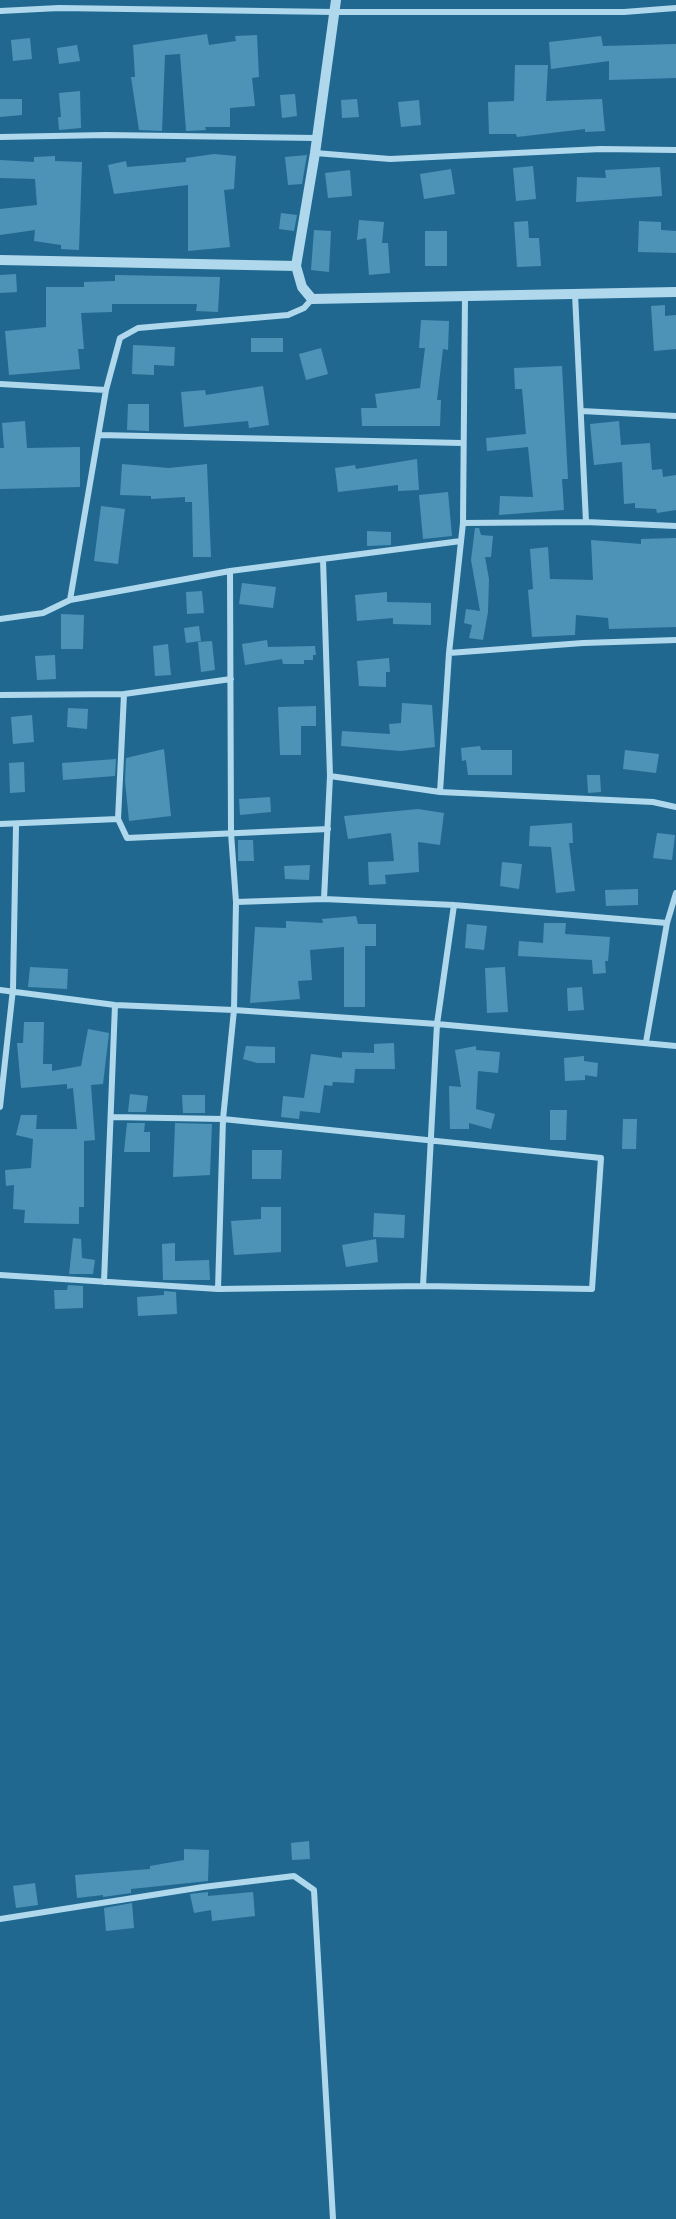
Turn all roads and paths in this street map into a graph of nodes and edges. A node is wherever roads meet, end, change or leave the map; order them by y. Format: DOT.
graph roads {
  1 [pos="336,0"];
  2 [pos="676,8"];
  3 [pos="0,11"];
  4 [pos="334,12"];
  5 [pos="0,137"];
  6 [pos="316,138"];
  7 [pos="676,150"];
  8 [pos="315,153"];
  9 [pos="0,260"];
  10 [pos="296,266"];
  11 [pos="676,292"];
  12 [pos="575,293"];
  13 [pos="465,295"];
  14 [pos="312,299"];
  15 [pos="0,384"];
  16 [pos="106,390"];
  17 [pos="582,411"];
  18 [pos="676,416"];
  19 [pos="99,435"];
  20 [pos="462,443"];
  21 [pos="586,522"];
  22 [pos="463,523"];
  23 [pos="676,526"];
  24 [pos="460,541"];
  25 [pos="323,559"];
  26 [pos="230,571"];
  27 [pos="70,600"];
  28 [pos="0,619"];
  29 [pos="676,640"];
  30 [pos="449,653"];
  31 [pos="231,679"];
  32 [pos="124,693"];
  33 [pos="0,695"];
  34 [pos="330,776"];
  35 [pos="440,792"];
  36 [pos="676,807"];
  37 [pos="118,819"];
  38 [pos="0,824"];
  39 [pos="16,826"];
  40 [pos="328,829"];
  41 [pos="231,833"];
  42 [pos="676,893"];
  43 [pos="324,899"];
  44 [pos="236,902"];
  45 [pos="454,905"];
  46 [pos="667,923"];
  47 [pos="13,989"];
  48 [pos="0,990"];
  49 [pos="115,1005"];
  50 [pos="234,1010"];
  51 [pos="437,1024"];
  52 [pos="646,1042"];
  53 [pos="676,1046"];
  54 [pos="0,1107"];
  55 [pos="112,1117"];
  56 [pos="223,1119"];
  57 [pos="431,1142"];
  58 [pos="0,1275"];
  59 [pos="104,1282"];
  60 [pos="423,1286"];
  61 [pos="218,1289"];
  62 [pos="0,1919"];
  63 [pos="333,2219"];
  1 -- 4 [label="street"];
  2 -- 4 [label="street"];
  3 -- 4 [label="street"];
  4 -- 6 [label="street"];
  5 -- 6 [label="street"];
  6 -- 8 [label="street"];
  7 -- 8 [label="street"];
  8 -- 10 [label="street"];
  9 -- 10 [label="street"];
  10 -- 14 [label="street"];
  11 -- 12 [label="street"];
  12 -- 13 [label="street"];
  12 -- 17 [label="street"];
  13 -- 14 [label="street"];
  13 -- 20 [label="street"];
  14 -- 16 [label="street"];
  15 -- 16 [label="street"];
  16 -- 19 [label="street"];
  17 -- 18 [label="street"];
  17 -- 21 [label="street"];
  19 -- 20 [label="street"];
  19 -- 27 [label="street"];
  20 -- 22 [label="street"];
  21 -- 22 [label="street"];
  21 -- 23 [label="street"];
  22 -- 24 [label="street"];
  24 -- 25 [label="street"];
  24 -- 30 [label="street"];
  25 -- 26 [label="street"];
  25 -- 34 [label="street"];
  26 -- 27 [label="street"];
  26 -- 31 [label="street"];
  27 -- 28 [label="street"];
  29 -- 30 [label="street"];
  30 -- 35 [label="street"];
  31 -- 32 [label="street"];
  31 -- 41 [label="street"];
  32 -- 33 [label="street"];
  32 -- 37 [label="street"];
  34 -- 35 [label="street"];
  34 -- 40 [label="street"];
  35 -- 36 [label="street"];
  37 -- 39 [label="street"];
  37 -- 41 [label="street"];
  38 -- 39 [label="street"];
  39 -- 47 [label="street"];
  40 -- 41 [label="street"];
  40 -- 43 [label="street"];
  41 -- 44 [label="street"];
  42 -- 46 [label="street"];
  43 -- 44 [label="street"];
  43 -- 45 [label="street"];
  44 -- 50 [label="street"];
  45 -- 46 [label="street"];
  45 -- 51 [label="street"];
  46 -- 52 [label="street"];
  47 -- 48 [label="street"];
  47 -- 49 [label="street"];
  47 -- 54 [label="street"];
  49 -- 50 [label="street"];
  49 -- 55 [label="street"];
  50 -- 51 [label="street"];
  50 -- 56 [label="street"];
  51 -- 52 [label="street"];
  51 -- 57 [label="street"];
  52 -- 53 [label="street"];
  55 -- 56 [label="street"];
  55 -- 59 [label="street"];
  56 -- 57 [label="street"];
  56 -- 61 [label="street"];
  57 -- 60 [label="street"];
  57 -- 60 [label="street"];
  58 -- 59 [label="street"];
  59 -- 61 [label="street"];
  60 -- 61 [label="street"];
  62 -- 63 [label="street"];
}
